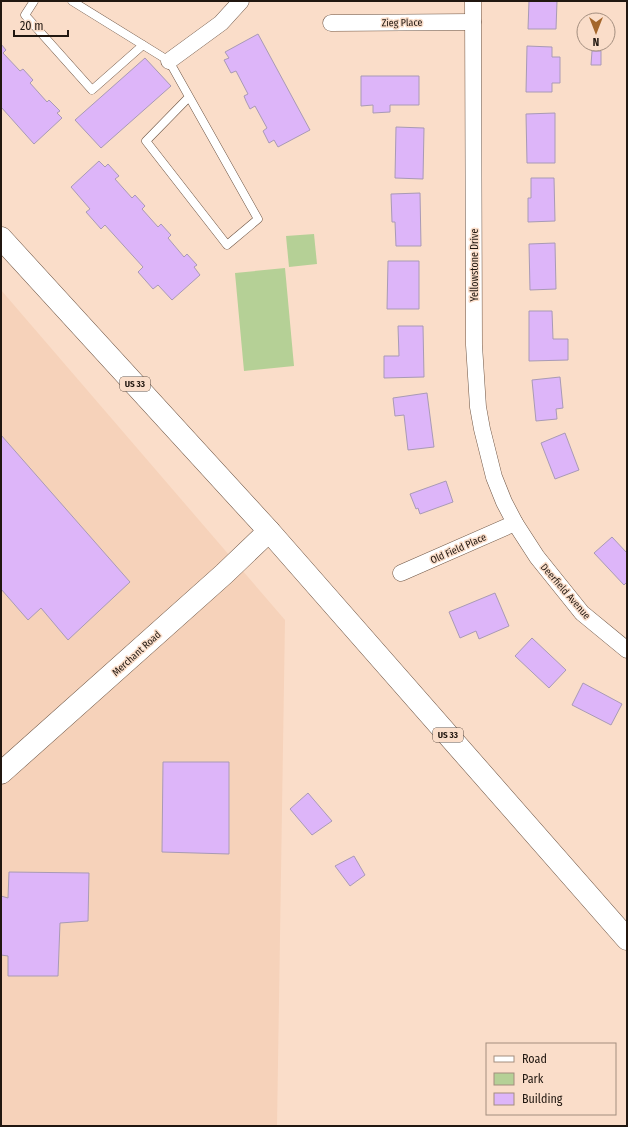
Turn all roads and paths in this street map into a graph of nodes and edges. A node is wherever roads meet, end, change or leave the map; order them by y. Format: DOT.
graph roads {
  1 [pos="34,1"];
  2 [pos="72,1"];
  3 [pos="241,1"];
  4 [pos="473,1"];
  5 [pos="473,22"];
  6 [pos="331,23"];
  7 [pos="143,45"];
  8 [pos="169,61"];
  9 [pos="189,97"];
  10 [pos="1,238"];
  11 [pos="515,523"];
  12 [pos="269,531"];
  13 [pos="401,573"];
  14 [pos="627,650"];
  15 [pos="1,773"];
  16 [pos="627,939"];
  1 -- 7 [label="lane"];
  2 -- 7 [label="lane"];
  3 -- 8 [label="street"];
  4 -- 5 [label="street, Yellowstone Drive"];
  5 -- 6 [label="street, Zieg Place"];
  5 -- 11 [label="street, Yellowstone Drive"];
  7 -- 8 [label="lane"];
  8 -- 9 [label="lane"];
  9 -- 9 [label="lane"];
  10 -- 12 [label="main road, US 33"];
  11 -- 13 [label="street, Old Field Place"];
  11 -- 14 [label="street, Deerfield Avenue"];
  12 -- 15 [label="main road, Merchant Road"];
  12 -- 16 [label="main road, US 33"];
}
